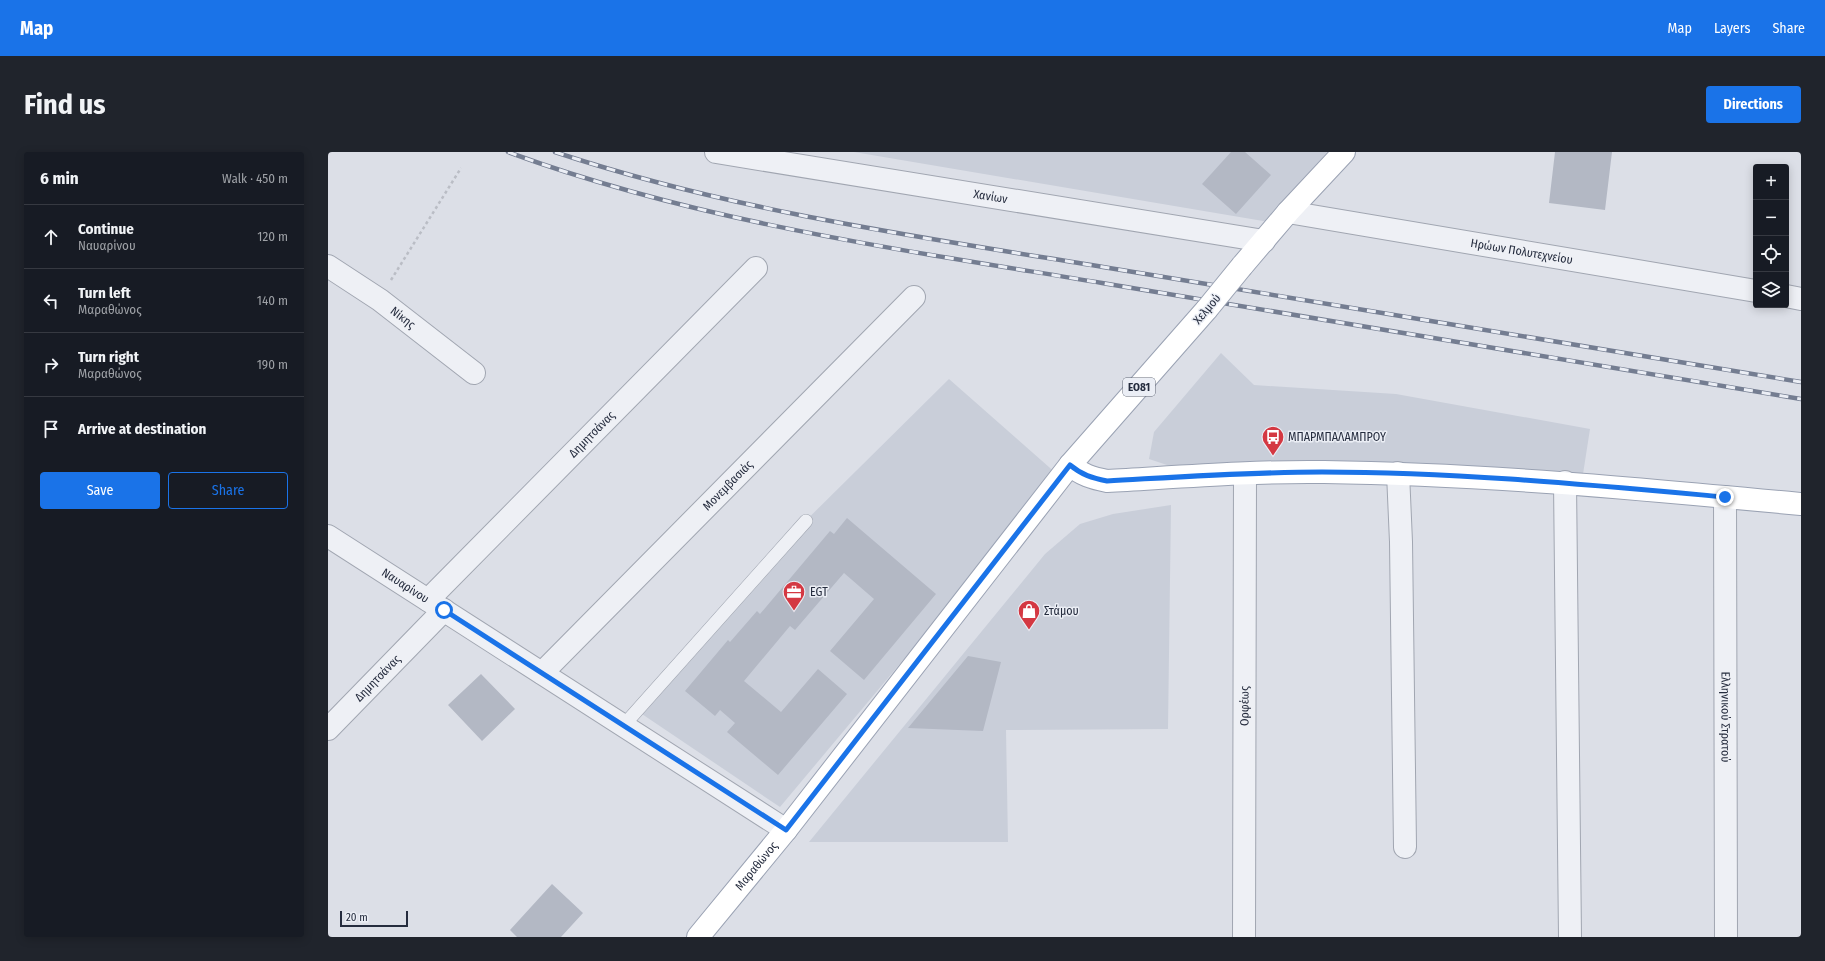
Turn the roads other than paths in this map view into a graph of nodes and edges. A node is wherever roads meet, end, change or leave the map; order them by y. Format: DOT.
graph roads {
  1 [pos="716,152"];
  2 [pos="1344,152"];
  3 [pos="1288,212"];
  4 [pos="1264,241"];
  5 [pos="328,266"];
  6 [pos="756,268"];
  7 [pos="1753,290"];
  8 [pos="914,297"];
  9 [pos="1789,297"];
  10 [pos="1801,299"];
  11 [pos="474,373"];
  12 [pos="1070,465"];
  13 [pos="1245,474"];
  14 [pos="1398,474"];
  15 [pos="1565,482"];
  16 [pos="1725,497"];
  17 [pos="1801,504"];
  18 [pos="806,521"];
  19 [pos="328,536"];
  20 [pos="436,605"];
  21 [pos="542,673"];
  22 [pos="624,725"];
  23 [pos="328,729"];
  24 [pos="786,830"];
  25 [pos="1405,847"];
  26 [pos="698,937"];
  27 [pos="1244,937"];
  28 [pos="1570,937"];
  29 [pos="1726,937"];
  1 -- 4 [label="street, Χανίων"];
  2 -- 3 [label="main road, Χελμού / ΕΟ81"];
  3 -- 4 [label="main road, Χελμού / ΕΟ81"];
  3 -- 7 [label="street, Ηρώων Πολυτεχνείου"];
  4 -- 12 [label="main road, Χελμού / ΕΟ81, bridge"];
  5 -- 11 [label="street, Νίκης"];
  6 -- 20 [label="street, Δημητσάνας"];
  8 -- 21 [label="street, Μονεμβασιάς"];
  9 -- 10 [label="street"];
  12 -- 13 [label="main road"];
  12 -- 24 [label="main road, Μαραθώνος"];
  13 -- 14 [label="main road"];
  13 -- 27 [label="street, Ορφέως"];
  14 -- 15 [label="main road"];
  14 -- 25 [label="street"];
  15 -- 16 [label="main road"];
  15 -- 28 [label="street"];
  16 -- 17 [label="main road"];
  16 -- 29 [label="street, Ελληνικού Στρατού"];
  18 -- 22 [label="lane"];
  19 -- 20 [label="street, Ναυαρίνου"];
  20 -- 21 [label="street, Ναυαρίνου"];
  20 -- 23 [label="street, Δημητσάνας"];
  21 -- 22 [label="street, Ναυαρίνου"];
  22 -- 24 [label="street, Ναυαρίνου"];
  24 -- 26 [label="main road, Μαραθώνος"];
}
